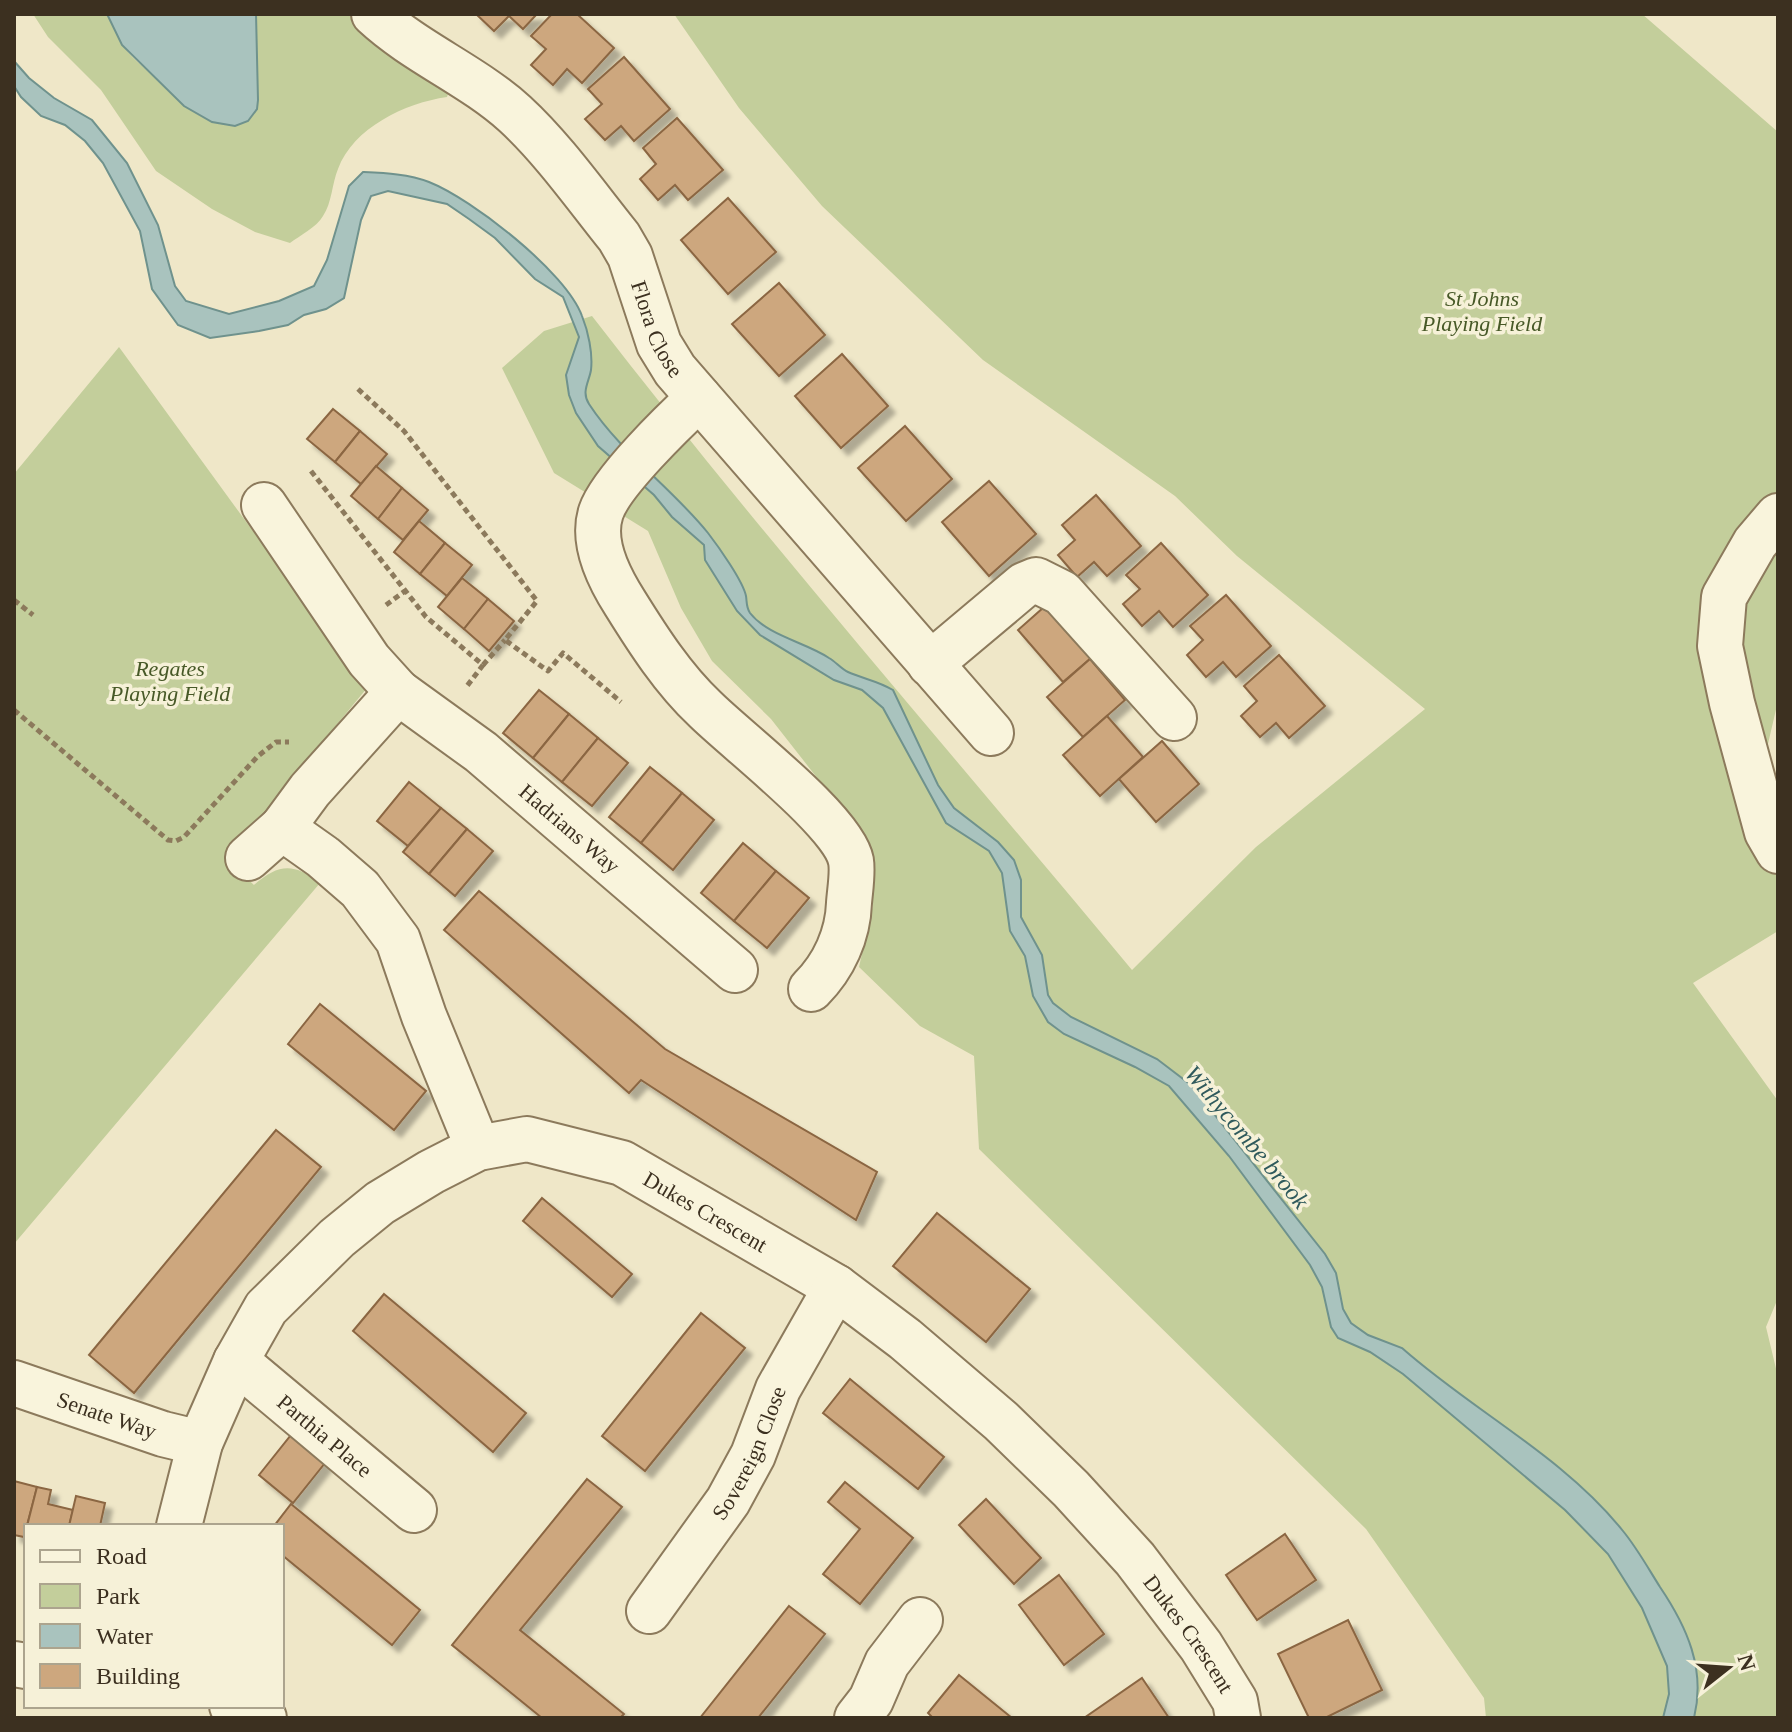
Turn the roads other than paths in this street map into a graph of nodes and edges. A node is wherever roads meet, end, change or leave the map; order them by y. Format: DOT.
graph roads {
  1 [pos="374,14"];
  2 [pos="699,398"];
  3 [pos="264,505"];
  4 [pos="1778,516"];
  5 [pos="930,664"];
  6 [pos="398,692"];
  7 [pos="1174,718"];
  8 [pos="991,733"];
  9 [pos="282,828"];
  10 [pos="1778,851"];
  11 [pos="248,858"];
  12 [pos="735,970"];
  13 [pos="811,989"];
  14 [pos="478,1148"];
  15 [pos="836,1287"];
  16 [pos="236,1361"];
  17 [pos="14,1383"];
  18 [pos="200,1443"];
  19 [pos="414,1510"];
  20 [pos="180,1524"];
  21 [pos="649,1611"];
  22 [pos="920,1620"];
  23 [pos="237,1708"];
  24 [pos="864,1709"];
  25 [pos="264,1718"];
  26 [pos="1238,1718"];
  1 -- 2 [label="street, Flora Close"];
  2 -- 5 [label="street, Flora Close"];
  2 -- 13 [label="street"];
  3 -- 6 [label="street, Hadrians Way"];
  4 -- 10 [label="street"];
  5 -- 7 [label="street"];
  5 -- 8 [label="street, Flora Close"];
  6 -- 9 [label="street"];
  6 -- 12 [label="street, Hadrians Way"];
  9 -- 11 [label="street"];
  9 -- 14 [label="street"];
  14 -- 15 [label="street, Dukes Crescent"];
  14 -- 16 [label="street, Dukes Crescent"];
  15 -- 21 [label="street, Sovereign Close"];
  15 -- 26 [label="street, Dukes Crescent"];
  16 -- 18 [label="street, Dukes Crescent"];
  16 -- 19 [label="street, Parthia Place"];
  17 -- 18 [label="street, Senate Way"];
  18 -- 20 [label="street, Dukes Crescent"];
  22 -- 24 [label="street"];
  23 -- 25 [label="street"];
}
